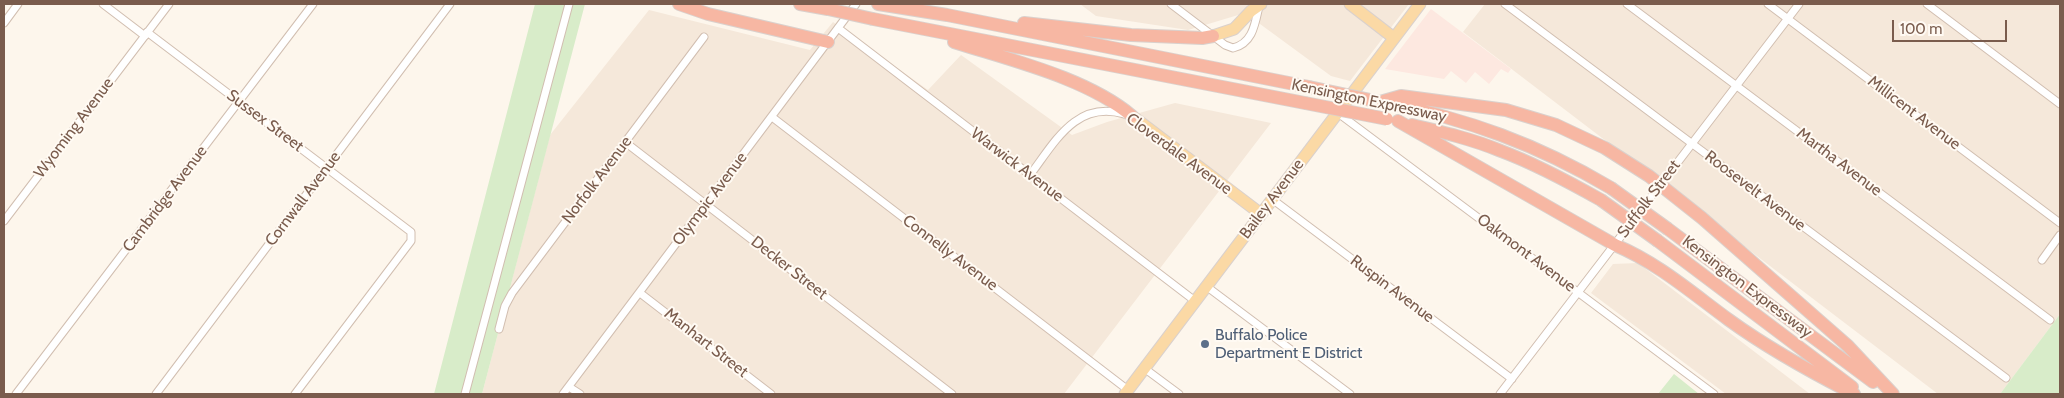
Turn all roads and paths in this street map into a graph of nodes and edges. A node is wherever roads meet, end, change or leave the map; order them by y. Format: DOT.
graph roads {
  1 [pos="18,4"];
  2 [pos="102,4"];
  3 [pos="169,4"];
  4 [pos="312,4"];
  5 [pos="450,4"];
  6 [pos="569,4"];
  7 [pos="679,4"];
  8 [pos="800,4"];
  9 [pos="856,4"];
  10 [pos="881,4"];
  11 [pos="1171,4"];
  12 [pos="1350,4"];
  13 [pos="1420,4"];
  14 [pos="1505,4"];
  15 [pos="1627,4"];
  16 [pos="1768,4"];
  17 [pos="1799,4"];
  18 [pos="1927,4"];
  19 [pos="1260,5"];
  20 [pos="947,15"];
  21 [pos="1788,19"];
  22 [pos="4,23"];
  23 [pos="906,26"];
  24 [pos="838,28"];
  25 [pos="146,34"];
  26 [pos="1213,36"];
  27 [pos="704,37"];
  28 [pos="1394,38"];
  29 [pos="828,42"];
  30 [pos="1736,86"];
  31 [pos="238,101"];
  32 [pos="1401,101"];
  33 [pos="2060,104"];
  34 [pos="1338,112"];
  35 [pos="1132,116"];
  36 [pos="772,117"];
  37 [pos="1392,120"];
  38 [pos="625,142"];
  39 [pos="1691,143"];
  40 [pos="327,168"];
  41 [pos="1030,175"];
  42 [pos="1660,184"];
  43 [pos="1272,199"];
  44 [pos="706,205"];
  45 [pos="1261,214"];
  46 [pos="4,221"];
  47 [pos="2060,223"];
  48 [pos="2060,235"];
  49 [pos="1615,245"];
  50 [pos="2042,260"];
  51 [pos="1206,286"];
  52 [pos="640,293"];
  53 [pos="1579,293"];
  54 [pos="1195,301"];
  55 [pos="2050,320"];
  56 [pos="499,329"];
  57 [pos="1144,368"];
  58 [pos="2006,378"];
  59 [pos="1512,379"];
  60 [pos="569,387"];
  61 [pos="1126,392"];
  62 [pos="16,394"];
  63 [pos="156,394"];
  64 [pos="295,394"];
  65 [pos="465,394"];
  66 [pos="564,394"];
  67 [pos="580,394"];
  68 [pos="771,394"];
  69 [pos="952,394"];
  70 [pos="1179,394"];
  71 [pos="1350,394"];
  72 [pos="1500,394"];
  73 [pos="1714,394"];
  74 [pos="1854,394"];
  75 [pos="1863,394"];
  76 [pos="1891,394"];
  1 -- 22 [label="street"];
  2 -- 25 [label="street, Sussex Street"];
  3 -- 25 [label="street, Wyoming Avenue"];
  4 -- 31 [label="street, Cambridge Avenue"];
  5 -- 40 [label="street, Cornwall Avenue"];
  6 -- 65 [label="street"];
  7 -- 29 [label="highway"];
  8 -- 23 [label="highway, Kensington Expressway, bridge"];
  9 -- 24 [label="street, Olympic Avenue"];
  10 -- 20 [label="highway, Kensington Expressway"];
  11 -- 26 [label="street"];
  12 -- 28 [label="main road"];
  13 -- 28 [label="main road, Bailey Avenue"];
  14 -- 39 [label="street, Roosevelt Avenue"];
  15 -- 30 [label="street, Martha Avenue"];
  16 -- 21 [label="street, Millicent Avenue"];
  17 -- 21 [label="street, Suffolk Street"];
  18 -- 33 [label="street"];
  19 -- 26 [label="main road"];
  19 -- 26 [label="street"];
  20 -- 26 [label="highway"];
  20 -- 32 [label="highway, Kensington Expressway, bridge"];
  21 -- 30 [label="street, Suffolk Street"];
  21 -- 47 [label="street, Millicent Avenue"];
  23 -- 35 [label="highway"];
  23 -- 37 [label="highway, Kensington Expressway, bridge"];
  24 -- 29 [label="street, Olympic Avenue"];
  24 -- 41 [label="street, Warwick Avenue"];
  25 -- 31 [label="street, Sussex Street"];
  25 -- 46 [label="street, Wyoming Avenue"];
  27 -- 38 [label="street, Norfolk Avenue"];
  28 -- 34 [label="main road, Bailey Avenue"];
  29 -- 36 [label="street, Olympic Avenue"];
  30 -- 39 [label="street, Suffolk Street"];
  30 -- 55 [label="street, Martha Avenue"];
  31 -- 40 [label="street, Sussex Street"];
  31 -- 62 [label="street, Cambridge Avenue"];
  32 -- 42 [label="highway"];
  32 -- 76 [label="highway, Kensington Expressway, bridge"];
  34 -- 43 [label="main road, Bailey Avenue"];
  34 -- 53 [label="street, Oakmont Avenue"];
  35 -- 41 [label="street, Cloverdale Avenue"];
  35 -- 45 [label="main road, Cloverdale Avenue"];
  36 -- 44 [label="street, Olympic Avenue"];
  36 -- 61 [label="street, Connelly Avenue"];
  37 -- 49 [label="highway"];
  37 -- 75 [label="highway, Kensington Expressway, bridge"];
  38 -- 44 [label="street, Decker Street"];
  38 -- 56 [label="street, Norfolk Avenue"];
  39 -- 42 [label="street, Suffolk Street"];
  39 -- 58 [label="street, Roosevelt Avenue"];
  40 -- 63 [label="street, Cornwall Avenue"];
  40 -- 64 [label="street, Sussex Street"];
  41 -- 54 [label="street, Warwick Avenue"];
  42 -- 49 [label="street, Suffolk Street"];
  42 -- 76 [label="highway"];
  43 -- 45 [label="main road, Bailey Avenue"];
  43 -- 59 [label="street, Ruspin Avenue"];
  44 -- 52 [label="street, Olympic Avenue"];
  44 -- 69 [label="street, Decker Street"];
  45 -- 51 [label="main road, Bailey Avenue"];
  48 -- 50 [label="street"];
  49 -- 53 [label="street, Suffolk Street"];
  49 -- 74 [label="highway"];
  51 -- 54 [label="main road, Bailey Avenue"];
  51 -- 71 [label="street"];
  52 -- 60 [label="street, Olympic Avenue"];
  52 -- 68 [label="street, Manhart Street"];
  53 -- 59 [label="street, Suffolk Street"];
  53 -- 73 [label="street, Oakmont Avenue"];
  54 -- 57 [label="main road, Bailey Avenue"];
  57 -- 61 [label="main road, Bailey Avenue"];
  57 -- 70 [label="street"];
  59 -- 72 [label="street, Suffolk Street"];
  60 -- 66 [label="street, Olympic Avenue"];
  60 -- 67 [label="street"];
}
